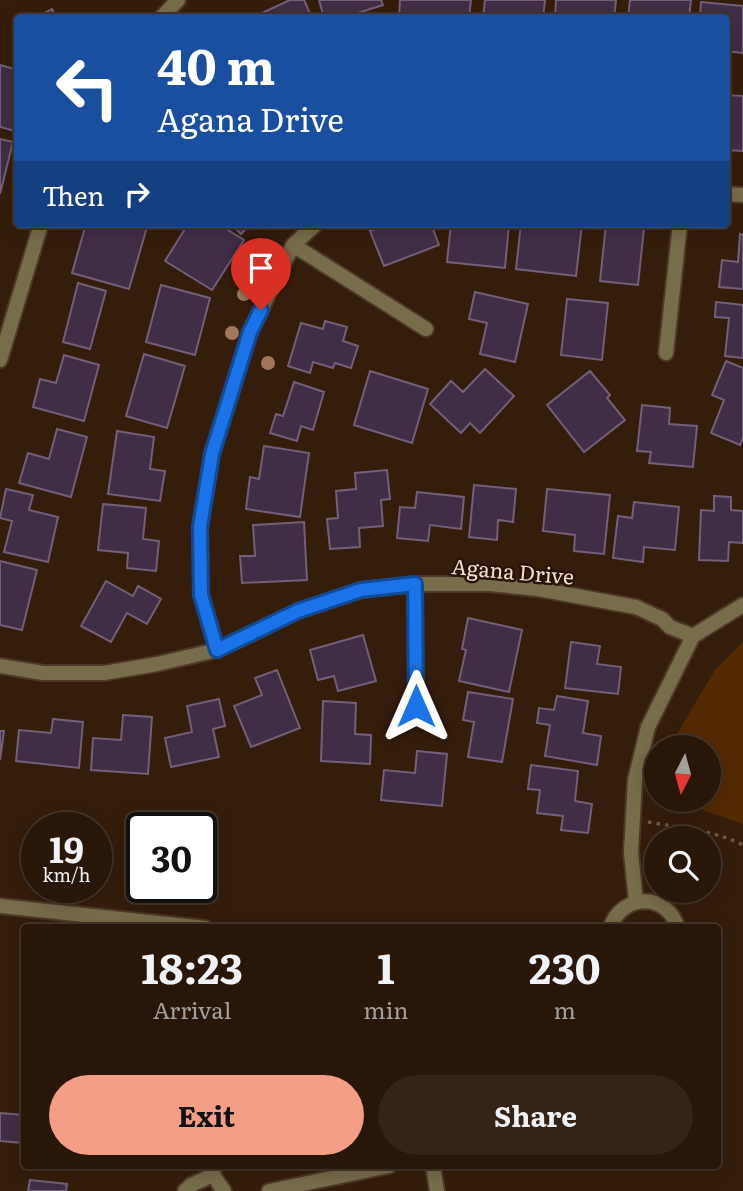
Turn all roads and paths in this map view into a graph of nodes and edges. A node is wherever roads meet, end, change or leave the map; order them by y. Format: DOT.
graph roads {
  1 [pos="178,0"];
  2 [pos="165,14"];
  3 [pos="40,228"];
  4 [pos="312,228"];
  5 [pos="680,228"];
  6 [pos="293,245"];
  7 [pos="426,330"];
  8 [pos="666,353"];
  9 [pos="0,360"];
  10 [pos="415,584"];
  11 [pos="743,605"];
  12 [pos="693,636"];
  13 [pos="217,650"];
  14 [pos="0,666"];
  15 [pos="416,706"];
  16 [pos="632,819"];
  17 [pos="743,845"];
  18 [pos="636,902"];
  19 [pos="0,906"];
  20 [pos="168,924"];
  21 [pos="612,924"];
  22 [pos="676,924"];
  23 [pos="375,1169"];
  24 [pos="434,1169"];
  25 [pos="214,1170"];
  26 [pos="184,1191"];
  27 [pos="224,1191"];
  28 [pos="269,1191"];
  29 [pos="438,1191"];
  1 -- 2 [label="street"];
  3 -- 9 [label="street"];
  4 -- 6 [label="street"];
  5 -- 8 [label="street"];
  6 -- 7 [label="street"];
  6 -- 13 [label="street"];
  10 -- 12 [label="street, Agana Drive"];
  10 -- 13 [label="street, Agana Drive"];
  10 -- 15 [label="street"];
  11 -- 12 [label="street"];
  12 -- 16 [label="street"];
  13 -- 14 [label="street, Agana Drive"];
  16 -- 17 [label="path"];
  16 -- 18 [label="street"];
  18 -- 21 [label="street"];
  18 -- 22 [label="street"];
  19 -- 20 [label="street"];
  23 -- 28 [label="street"];
  24 -- 29 [label="street"];
  25 -- 26 [label="street"];
  25 -- 27 [label="street"];
}
